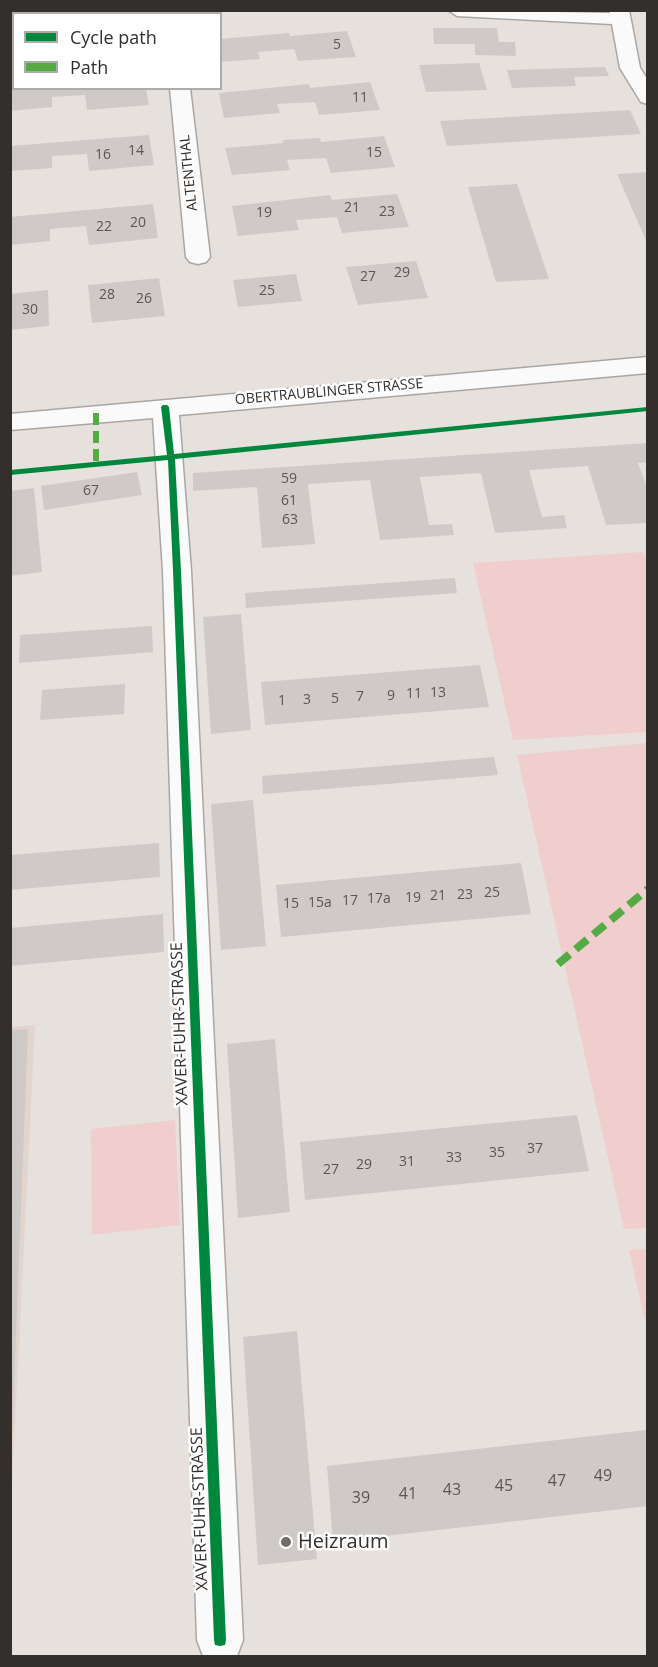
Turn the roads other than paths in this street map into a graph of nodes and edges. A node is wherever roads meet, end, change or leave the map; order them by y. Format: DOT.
graph roads {
  1 [pos="457,10"];
  2 [pos="619,15"];
  3 [pos="180,90"];
  4 [pos="648,98"];
  5 [pos="198,257"];
  6 [pos="648,365"];
  7 [pos="165,407"];
  8 [pos="10,422"];
  9 [pos="220,1640"];
  1 -- 2 [label="street"];
  2 -- 4 [label="street"];
  3 -- 5 [label="street, ALTENTHAL"];
  6 -- 7 [label="street, OBERTRAUBLINGER STRASSE"];
  7 -- 8 [label="street, OBERTRAUBLINGER STRASSE"];
  7 -- 9 [label="street, XAVER-FUHR-STRASSE"];
}
